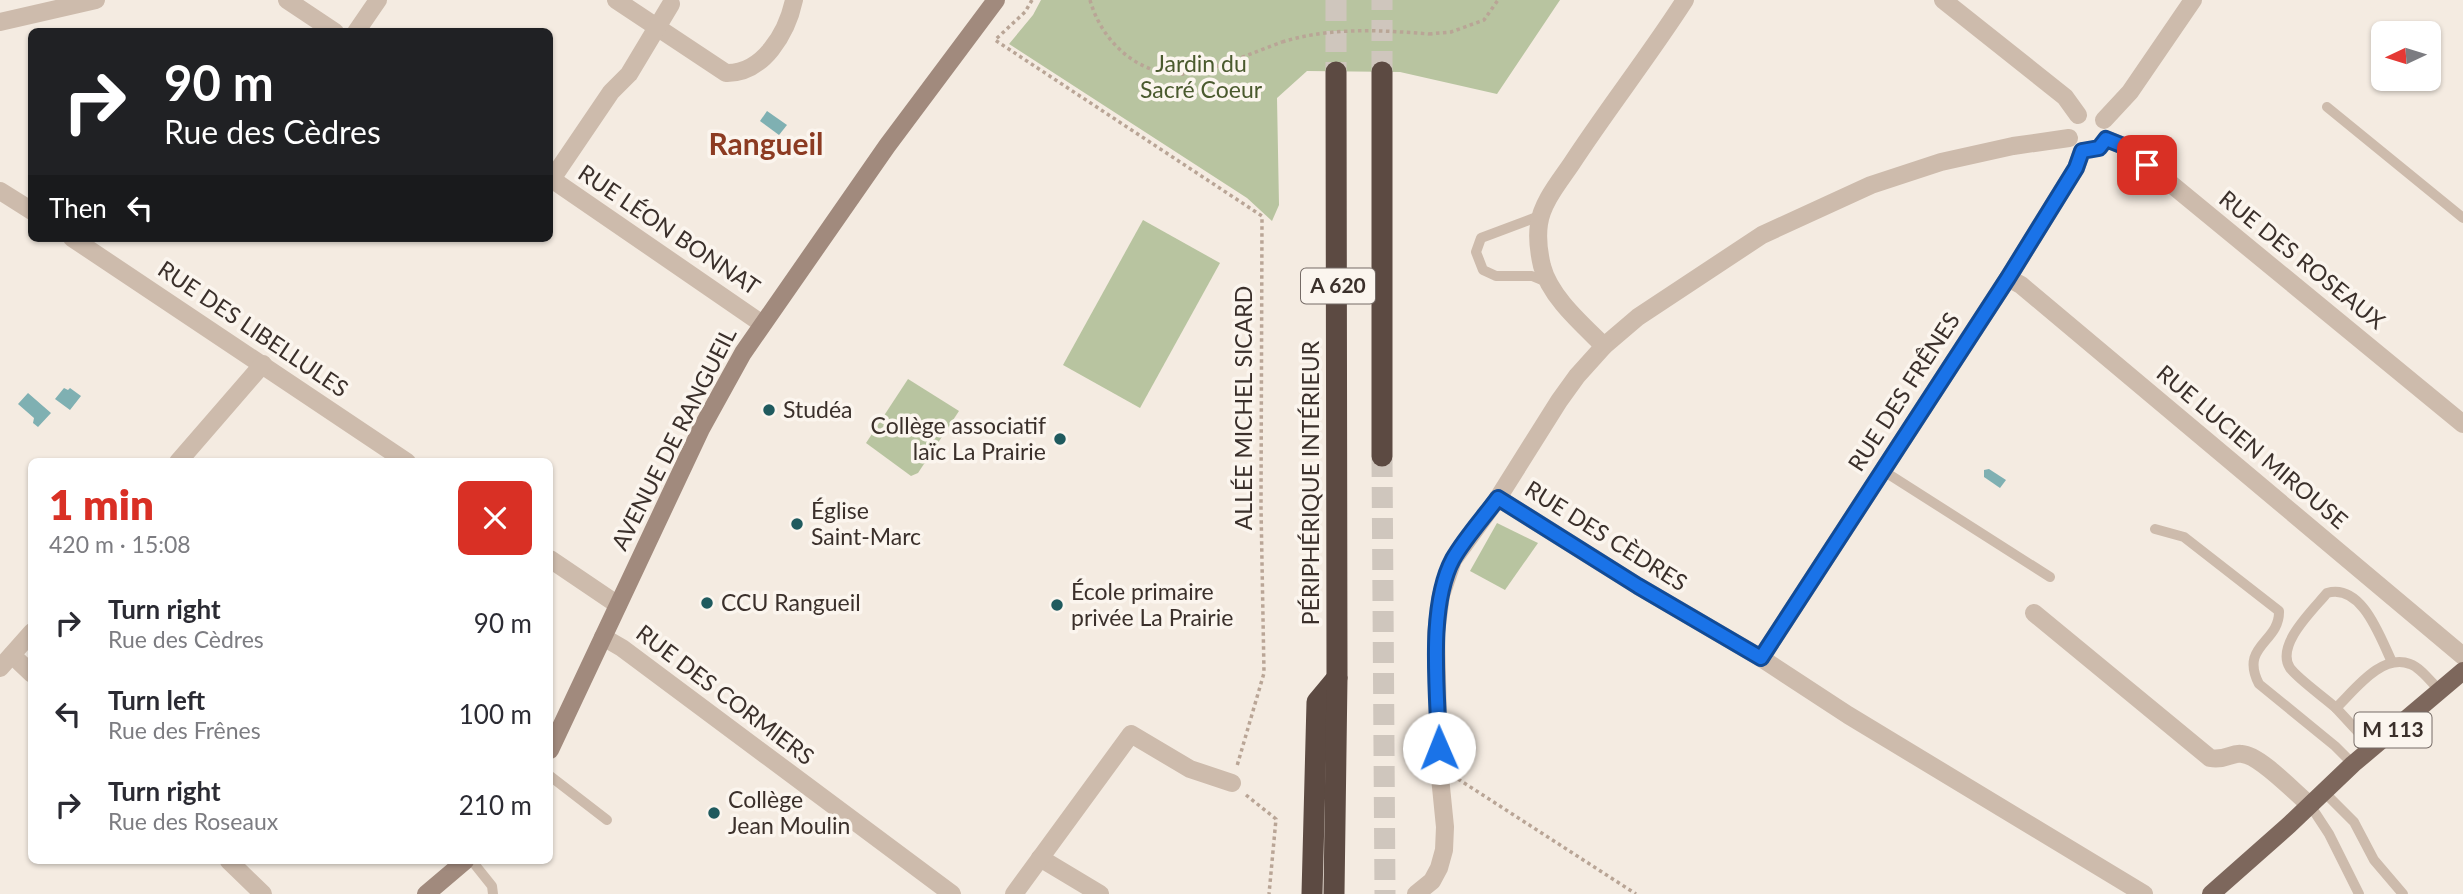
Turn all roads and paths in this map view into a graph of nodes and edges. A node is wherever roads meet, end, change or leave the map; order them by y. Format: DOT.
graph roads {
  1 [pos="96,0"];
  2 [pos="287,0"];
  3 [pos="378,0"];
  4 [pos="616,0"];
  5 [pos="794,0"];
  6 [pos="996,0"];
  7 [pos="1032,0"];
  8 [pos="1090,0"];
  9 [pos="1498,0"];
  10 [pos="1685,0"];
  11 [pos="1943,0"];
  12 [pos="2193,0"];
  13 [pos="671,4"];
  14 [pos="0,22"];
  15 [pos="329,28"];
  16 [pos="359,28"];
  17 [pos="659,29"];
  18 [pos="1336,72"];
  19 [pos="1382,72"];
  20 [pos="2328,107"];
  21 [pos="2078,115"];
  22 [pos="2104,120"];
  23 [pos="2069,138"];
  24 [pos="2106,139"];
  25 [pos="2082,151"];
  26 [pos="553,175"];
  27 [pos="553,179"];
  28 [pos="0,191"];
  29 [pos="28,208"];
  30 [pos="1542,215"];
  31 [pos="2463,218"];
  32 [pos="78,242"];
  33 [pos="2008,278"];
  34 [pos="1549,283"];
  35 [pos="761,323"];
  36 [pos="1604,346"];
  37 [pos="263,364"];
  38 [pos="2463,424"];
  39 [pos="1382,456"];
  40 [pos="181,458"];
  41 [pos="401,458"];
  42 [pos="1882,470"];
  43 [pos="1498,498"];
  44 [pos="2155,529"];
  45 [pos="553,561"];
  46 [pos="2050,577"];
  47 [pos="618,605"];
  48 [pos="2034,613"];
  49 [pos="28,637"];
  50 [pos="603,637"];
  51 [pos="2463,656"];
  52 [pos="1761,658"];
  53 [pos="6,662"];
  54 [pos="2392,662"];
  55 [pos="2463,671"];
  56 [pos="28,672"];
  57 [pos="1337,678"];
  58 [pos="2440,690"];
  59 [pos="2336,708"];
  60 [pos="553,744"];
  61 [pos="2372,747"];
  62 [pos="2353,764"];
  63 [pos="1439,767"];
  64 [pos="553,778"];
  65 [pos="1232,783"];
  66 [pos="2324,792"];
  67 [pos="2310,805"];
  68 [pos="607,820"];
  69 [pos="1040,859"];
  70 [pos="232,864"];
  71 [pos="461,864"];
  72 [pos="474,864"];
  73 [pos="1419,893"];
  74 [pos="263,894"];
  75 [pos="426,894"];
  76 [pos="493,894"];
  77 [pos="952,894"];
  78 [pos="1014,894"];
  79 [pos="1100,894"];
  80 [pos="1269,894"];
  81 [pos="1312,894"];
  82 [pos="1334,894"];
  83 [pos="1636,894"];
  84 [pos="2144,894"];
  85 [pos="2211,894"];
  86 [pos="2359,894"];
  87 [pos="2403,894"];
  1 -- 14 [label="street"];
  2 -- 15 [label="street"];
  3 -- 16 [label="street"];
  4 -- 17 [label="street"];
  5 -- 17 [label="street"];
  6 -- 35 [label="street, AVENUE DE RANGUEIL"];
  7 -- 65 [label="path, ALLÉE MICHEL SICARD"];
  8 -- 9 [label="path, bridge"];
  10 -- 30 [label="street"];
  11 -- 21 [label="street"];
  12 -- 22 [label="street"];
  13 -- 17 [label="street"];
  17 -- 26 [label="street"];
  18 -- 57 [label="highway, PÉRIPHÉRIQUE INTÉRIEUR / A 620"];
  19 -- 39 [label="highway, A 620"];
  20 -- 31 [label="lane"];
  21 -- 22 [label="street"];
  21 -- 23 [label="street"];
  22 -- 24 [label="street"];
  23 -- 25 [label="street"];
  23 -- 36 [label="street, RUE DES CÈDRES"];
  24 -- 25 [label="street"];
  24 -- 38 [label="street, RUE DES ROSEAUX"];
  25 -- 33 [label="street, RUE DES FRÊNES"];
  27 -- 35 [label="street, RUE LÉON BONNAT"];
  28 -- 29 [label="street"];
  30 -- 34 [label="street"];
  30 -- 34 [label="lane"];
  32 -- 37 [label="street, RUE DES LIBELLULES"];
  33 -- 42 [label="street, RUE DES FRÊNES"];
  33 -- 51 [label="street, RUE LUCIEN MIROUSE"];
  34 -- 36 [label="street"];
  35 -- 47 [label="street, AVENUE DE RANGUEIL"];
  36 -- 43 [label="street, RUE DES CÈDRES"];
  37 -- 40 [label="street"];
  37 -- 41 [label="street, RUE DES LIBELLULES"];
  42 -- 46 [label="lane"];
  42 -- 52 [label="street, RUE DES FRÊNES"];
  43 -- 52 [label="street, RUE DES CÈDRES"];
  43 -- 63 [label="street"];
  44 -- 62 [label="lane"];
  45 -- 47 [label="street"];
  47 -- 50 [label="street, AVENUE DE RANGUEIL"];
  48 -- 67 [label="street"];
  49 -- 53 [label="street"];
  50 -- 60 [label="street, AVENUE DE RANGUEIL"];
  50 -- 77 [label="street, RUE DES CORMIERS"];
  52 -- 84 [label="street, RUE DES CÈDRES"];
  53 -- 56 [label="street"];
  54 -- 58 [label="lane"];
  54 -- 59 [label="lane"];
  54 -- 59 [label="lane"];
  55 -- 58 [label="main road, M 113"];
  57 -- 81 [label="highway"];
  57 -- 82 [label="highway, PÉRIPHÉRIQUE INTÉRIEUR / A 620"];
  58 -- 61 [label="main road, M 113"];
  59 -- 61 [label="lane"];
  61 -- 62 [label="main road, M 113"];
  62 -- 66 [label="main road, M 113"];
  63 -- 73 [label="street"];
  63 -- 83 [label="path"];
  64 -- 68 [label="lane"];
  65 -- 69 [label="street"];
  65 -- 80 [label="path"];
  66 -- 67 [label="main road, M 113"];
  66 -- 87 [label="lane"];
  67 -- 85 [label="main road, M 113"];
  67 -- 86 [label="lane"];
  69 -- 78 [label="street"];
  69 -- 79 [label="street"];
  70 -- 74 [label="street"];
  71 -- 75 [label="street"];
  72 -- 76 [label="lane"];
}
